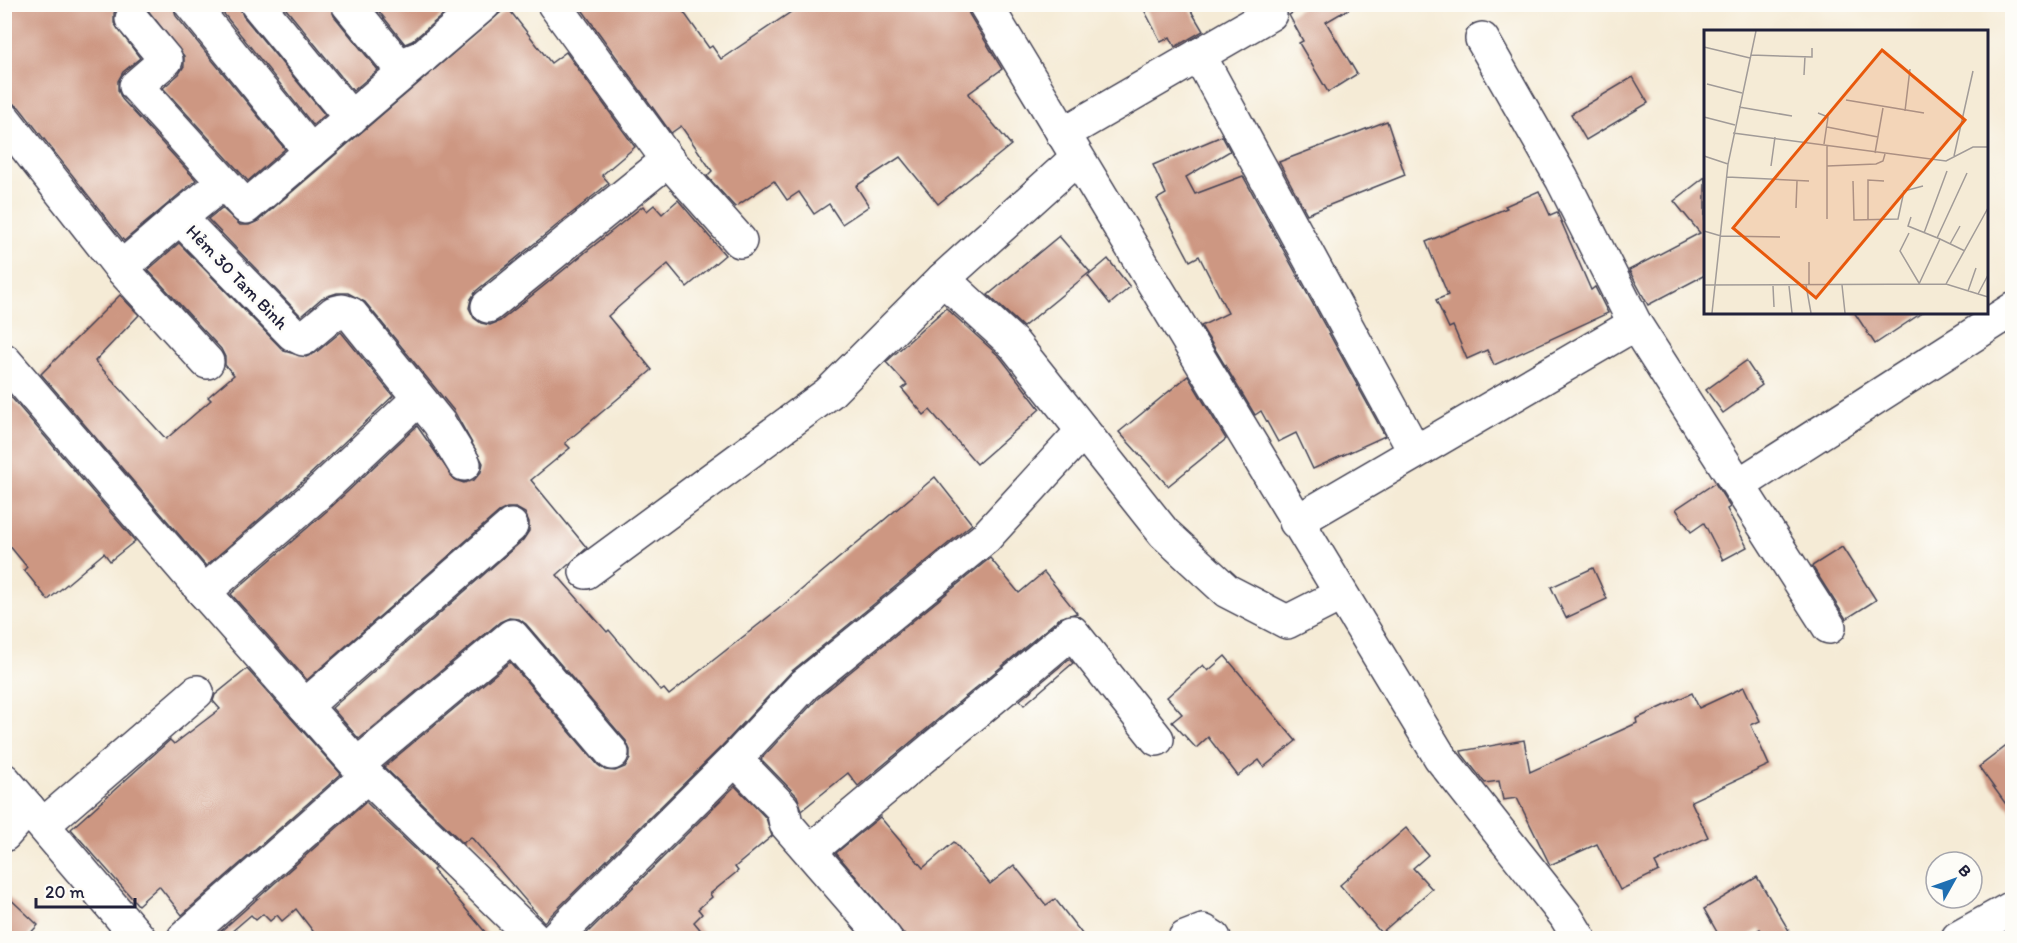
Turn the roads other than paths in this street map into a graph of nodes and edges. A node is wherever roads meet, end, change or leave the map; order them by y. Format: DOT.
graph roads {
  1 [pos="191,4"];
  2 [pos="257,4"];
  3 [pos="348,4"];
  4 [pos="484,4"];
  5 [pos="554,4"];
  6 [pos="985,4"];
  7 [pos="1267,4"];
  8 [pos="132,19"];
  9 [pos="1482,39"];
  10 [pos="1200,55"];
  11 [pos="422,57"];
  12 [pos="351,118"];
  13 [pos="4,119"];
  14 [pos="1070,146"];
  15 [pos="311,152"];
  16 [pos="668,160"];
  17 [pos="223,183"];
  18 [pos="177,220"];
  19 [pos="740,241"];
  20 [pos="121,268"];
  21 [pos="943,279"];
  22 [pos="488,306"];
  23 [pos="2013,310"];
  24 [pos="1635,324"];
  25 [pos="4,360"];
  26 [pos="207,362"];
  27 [pos="418,399"];
  28 [pos="1083,431"];
  29 [pos="1415,452"];
  30 [pos="464,464"];
  31 [pos="1739,485"];
  32 [pos="1296,522"];
  33 [pos="511,526"];
  34 [pos="586,572"];
  35 [pos="204,592"];
  36 [pos="1340,595"];
  37 [pos="1828,627"];
  38 [pos="197,692"];
  39 [pos="305,706"];
  40 [pos="1157,739"];
  41 [pos="612,753"];
  42 [pos="735,759"];
  43 [pos="362,770"];
  44 [pos="4,780"];
  45 [pos="35,817"];
  46 [pos="4,835"];
  47 [pos="810,851"];
  48 [pos="2013,908"];
  49 [pos="139,939"];
  50 [pos="184,939"];
  51 [pos="534,939"];
  52 [pos="555,939"];
  53 [pos="885,939"];
  54 [pos="1185,939"];
  55 [pos="1214,939"];
  56 [pos="1579,939"];
  57 [pos="1958,939"];
  1 -- 15 [label="street"];
  2 -- 12 [label="street"];
  3 -- 11 [label="street"];
  4 -- 11 [label="street"];
  5 -- 16 [label="street"];
  6 -- 14 [label="street"];
  7 -- 10 [label="street"];
  8 -- 17 [label="street"];
  9 -- 24 [label="street"];
  10 -- 14 [label="street"];
  10 -- 29 [label="street"];
  11 -- 12 [label="street"];
  12 -- 15 [label="street"];
  13 -- 20 [label="street"];
  14 -- 21 [label="street"];
  14 -- 32 [label="street"];
  15 -- 17 [label="street"];
  16 -- 19 [label="street"];
  16 -- 22 [label="street"];
  17 -- 18 [label="street"];
  18 -- 20 [label="street, Hẻm 30 Tam Bình"];
  18 -- 27 [label="street, Hẻm 30 Tam Bình"];
  20 -- 26 [label="street"];
  21 -- 28 [label="street"];
  21 -- 34 [label="street"];
  23 -- 31 [label="street"];
  24 -- 29 [label="street"];
  24 -- 31 [label="street"];
  25 -- 35 [label="street"];
  27 -- 30 [label="street, Hẻm 30 Tam Bình"];
  27 -- 35 [label="street"];
  28 -- 36 [label="street"];
  28 -- 42 [label="street"];
  29 -- 32 [label="street"];
  31 -- 37 [label="street"];
  32 -- 36 [label="street"];
  33 -- 39 [label="street"];
  35 -- 39 [label="street"];
  36 -- 56 [label="street"];
  38 -- 45 [label="street"];
  39 -- 43 [label="street"];
  40 -- 47 [label="street"];
  41 -- 43 [label="street"];
  42 -- 47 [label="street"];
  42 -- 52 [label="street"];
  43 -- 50 [label="street"];
  43 -- 51 [label="street"];
  44 -- 45 [label="street"];
  45 -- 46 [label="street"];
  45 -- 49 [label="street"];
  47 -- 53 [label="street"];
  48 -- 57 [label="street"];
  54 -- 55 [label="street"];
}
